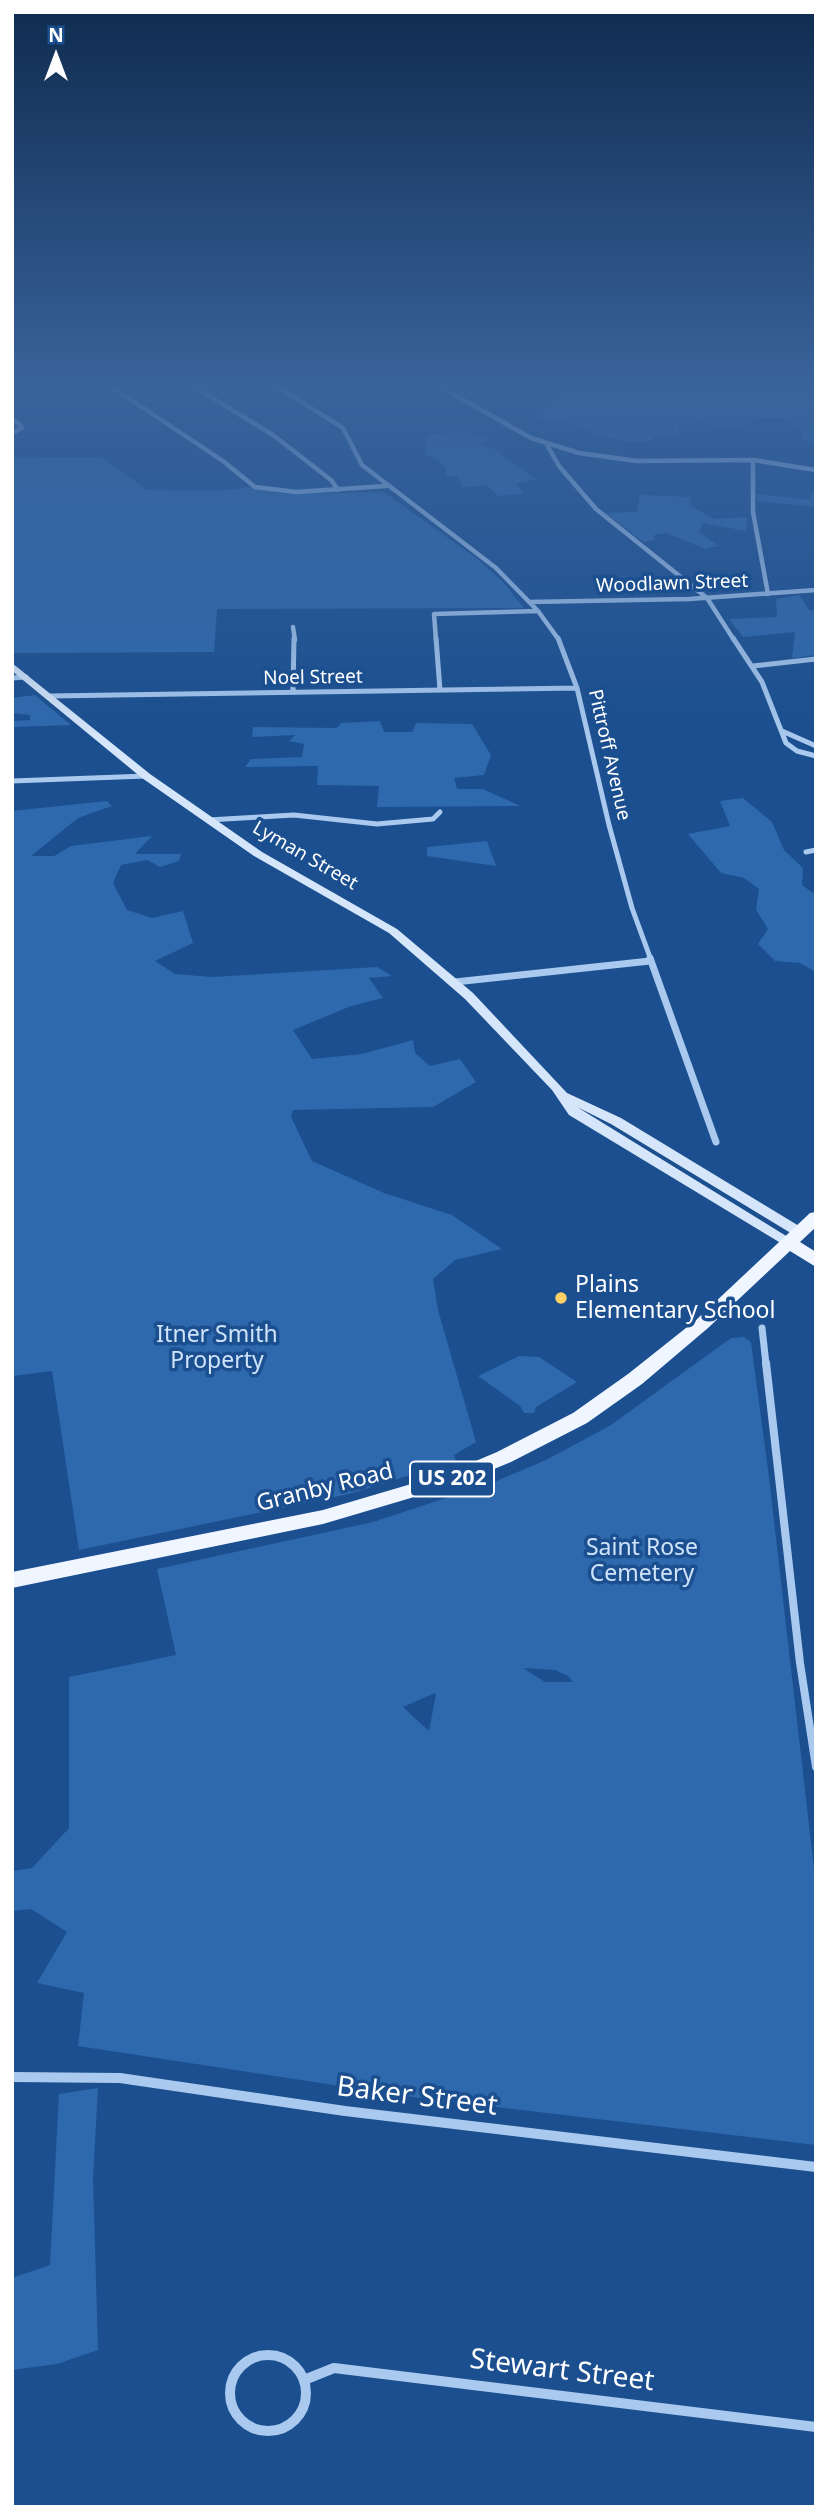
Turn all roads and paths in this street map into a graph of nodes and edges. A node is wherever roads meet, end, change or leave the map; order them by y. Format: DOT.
graph roads {
  1 [pos="409,503"];
  2 [pos="591,503"];
  3 [pos="752,503"];
  4 [pos="816,590"];
  5 [pos="768,594"];
  6 [pos="707,598"];
  7 [pos="529,602"];
  8 [pos="538,611"];
  9 [pos="293,626"];
  10 [pos="816,659"];
  11 [pos="12,666"];
  12 [pos="753,666"];
  13 [pos="26,677"];
  14 [pos="12,678"];
  15 [pos="577,688"];
  16 [pos="439,690"];
  17 [pos="293,692"];
  18 [pos="49,696"];
  19 [pos="782,731"];
  20 [pos="816,746"];
  21 [pos="816,756"];
  22 [pos="146,776"];
  23 [pos="12,780"];
  24 [pos="440,812"];
  25 [pos="208,820"];
  26 [pos="816,849"];
  27 [pos="806,852"];
  28 [pos="650,961"];
  29 [pos="455,982"];
  30 [pos="716,1142"];
  31 [pos="816,1217"];
  32 [pos="801,1239"];
  33 [pos="816,1261"];
  34 [pos="762,1328"];
  35 [pos="12,1580"];
  36 [pos="816,1766"];
  37 [pos="12,2077"];
  38 [pos="816,2167"];
  39 [pos="303,2380"];
  40 [pos="816,2427"];
  1 -- 7 [label="street, Pittroff Avenue"];
  2 -- 6 [label="street"];
  3 -- 5 [label="street"];
  4 -- 5 [label="street, Woodlawn Street"];
  5 -- 6 [label="street, Woodlawn Street"];
  6 -- 7 [label="street, Woodlawn Street"];
  6 -- 12 [label="street"];
  7 -- 8 [label="street, Pittroff Avenue"];
  8 -- 15 [label="street, Pittroff Avenue"];
  8 -- 16 [label="street"];
  9 -- 17 [label="street"];
  10 -- 12 [label="street"];
  11 -- 13 [label="main road, Lyman Street"];
  12 -- 19 [label="street"];
  13 -- 14 [label="street"];
  13 -- 18 [label="main road, Lyman Street"];
  15 -- 16 [label="street, Noel Street"];
  15 -- 28 [label="street, Pittroff Avenue"];
  16 -- 17 [label="street, Noel Street"];
  17 -- 18 [label="street, Noel Street"];
  18 -- 22 [label="main road, Lyman Street"];
  19 -- 20 [label="street"];
  19 -- 21 [label="street"];
  22 -- 23 [label="street"];
  22 -- 25 [label="main road, Lyman Street"];
  24 -- 25 [label="street"];
  25 -- 29 [label="main road, Lyman Street"];
  26 -- 27 [label="street"];
  28 -- 29 [label="street"];
  28 -- 30 [label="street, Pittroff Avenue"];
  29 -- 32 [label="main road, Lyman Street"];
  31 -- 32 [label="main road, Granby Road / US 202"];
  32 -- 33 [label="main road"];
  32 -- 35 [label="main road, Granby Road / US 202"];
  34 -- 36 [label="street"];
  37 -- 38 [label="street, Baker Street"];
  39 -- 39 [label="street"];
  39 -- 40 [label="street, Stewart Street"];
}
